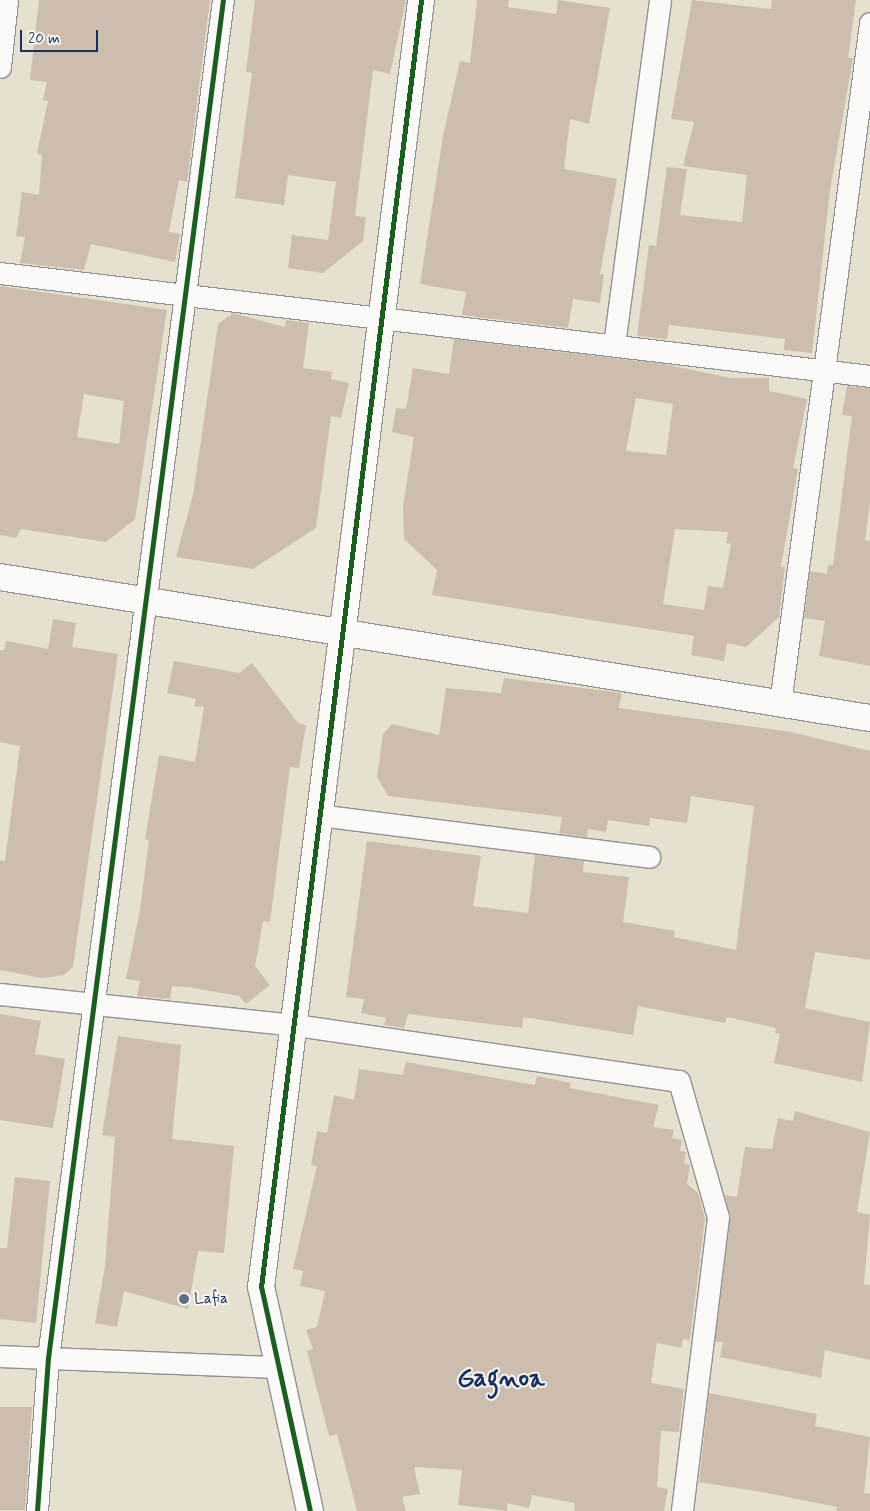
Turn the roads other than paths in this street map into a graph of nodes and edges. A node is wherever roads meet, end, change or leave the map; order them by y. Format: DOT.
graph roads {
  1 [pos="7,0"];
  2 [pos="223,0"];
  3 [pos="421,0"];
  4 [pos="660,0"];
  5 [pos="870,23"];
  6 [pos="0,67"];
  7 [pos="0,273"];
  8 [pos="183,296"];
  9 [pos="381,315"];
  10 [pos="614,345"];
  11 [pos="824,372"];
  12 [pos="870,376"];
  13 [pos="0,577"];
  14 [pos="142,601"];
  15 [pos="345,635"];
  16 [pos="780,704"];
  17 [pos="870,718"];
  18 [pos="318,815"];
  19 [pos="649,857"];
  20 [pos="0,994"];
  21 [pos="97,1004"];
  22 [pos="295,1025"];
  23 [pos="0,1356"];
  24 [pos="48,1358"];
  25 [pos="279,1367"];
  26 [pos="37,1511"];
  27 [pos="310,1511"];
  28 [pos="682,1511"];
  1 -- 6 [label="street"];
  2 -- 8 [label="street"];
  3 -- 9 [label="street"];
  4 -- 10 [label="street"];
  5 -- 11 [label="street"];
  7 -- 8 [label="street"];
  8 -- 9 [label="street"];
  8 -- 14 [label="street"];
  9 -- 10 [label="street"];
  9 -- 15 [label="street"];
  10 -- 11 [label="street"];
  11 -- 12 [label="street"];
  11 -- 16 [label="street"];
  13 -- 14 [label="street"];
  14 -- 15 [label="street"];
  14 -- 21 [label="street"];
  15 -- 16 [label="street"];
  15 -- 18 [label="street"];
  16 -- 17 [label="street"];
  18 -- 19 [label="street"];
  18 -- 22 [label="street"];
  20 -- 21 [label="street"];
  21 -- 22 [label="street"];
  21 -- 24 [label="street"];
  22 -- 25 [label="street"];
  22 -- 28 [label="street"];
  23 -- 24 [label="street"];
  24 -- 25 [label="street"];
  24 -- 26 [label="street"];
  25 -- 27 [label="street"];
}
